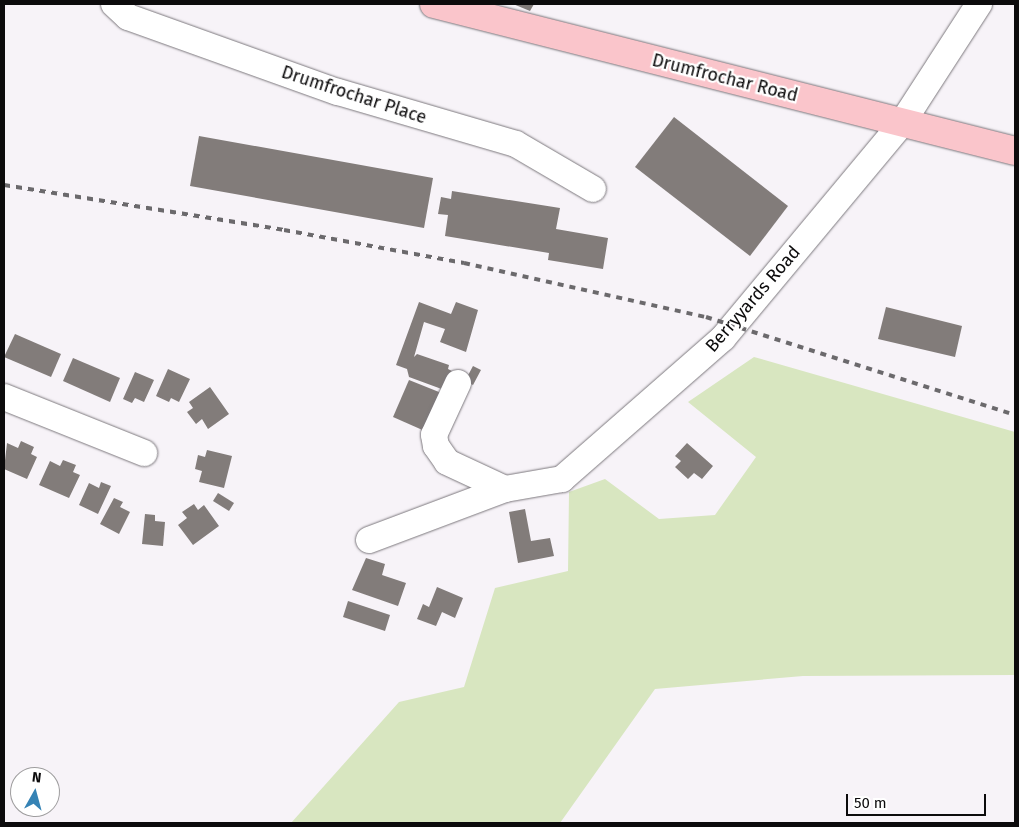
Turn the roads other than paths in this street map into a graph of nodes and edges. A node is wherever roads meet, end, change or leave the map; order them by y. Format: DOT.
graph roads {
  1 [pos="114,4"];
  2 [pos="439,4"];
  3 [pos="979,4"];
  4 [pos="902,123"];
  5 [pos="1015,151"];
  6 [pos="593,189"];
  7 [pos="458,384"];
  8 [pos="4,397"];
  9 [pos="144,453"];
  10 [pos="505,489"];
  11 [pos="370,540"];
  1 -- 6 [label="street, Drumfrochar Place"];
  2 -- 4 [label="main road, Drumfrochar Road"];
  3 -- 4 [label="street, Berryyards Road"];
  4 -- 5 [label="main road, Drumfrochar Road"];
  4 -- 10 [label="street, Berryyards Road"];
  7 -- 10 [label="street"];
  8 -- 9 [label="street"];
  10 -- 11 [label="street, Berryyards Road"];
}
